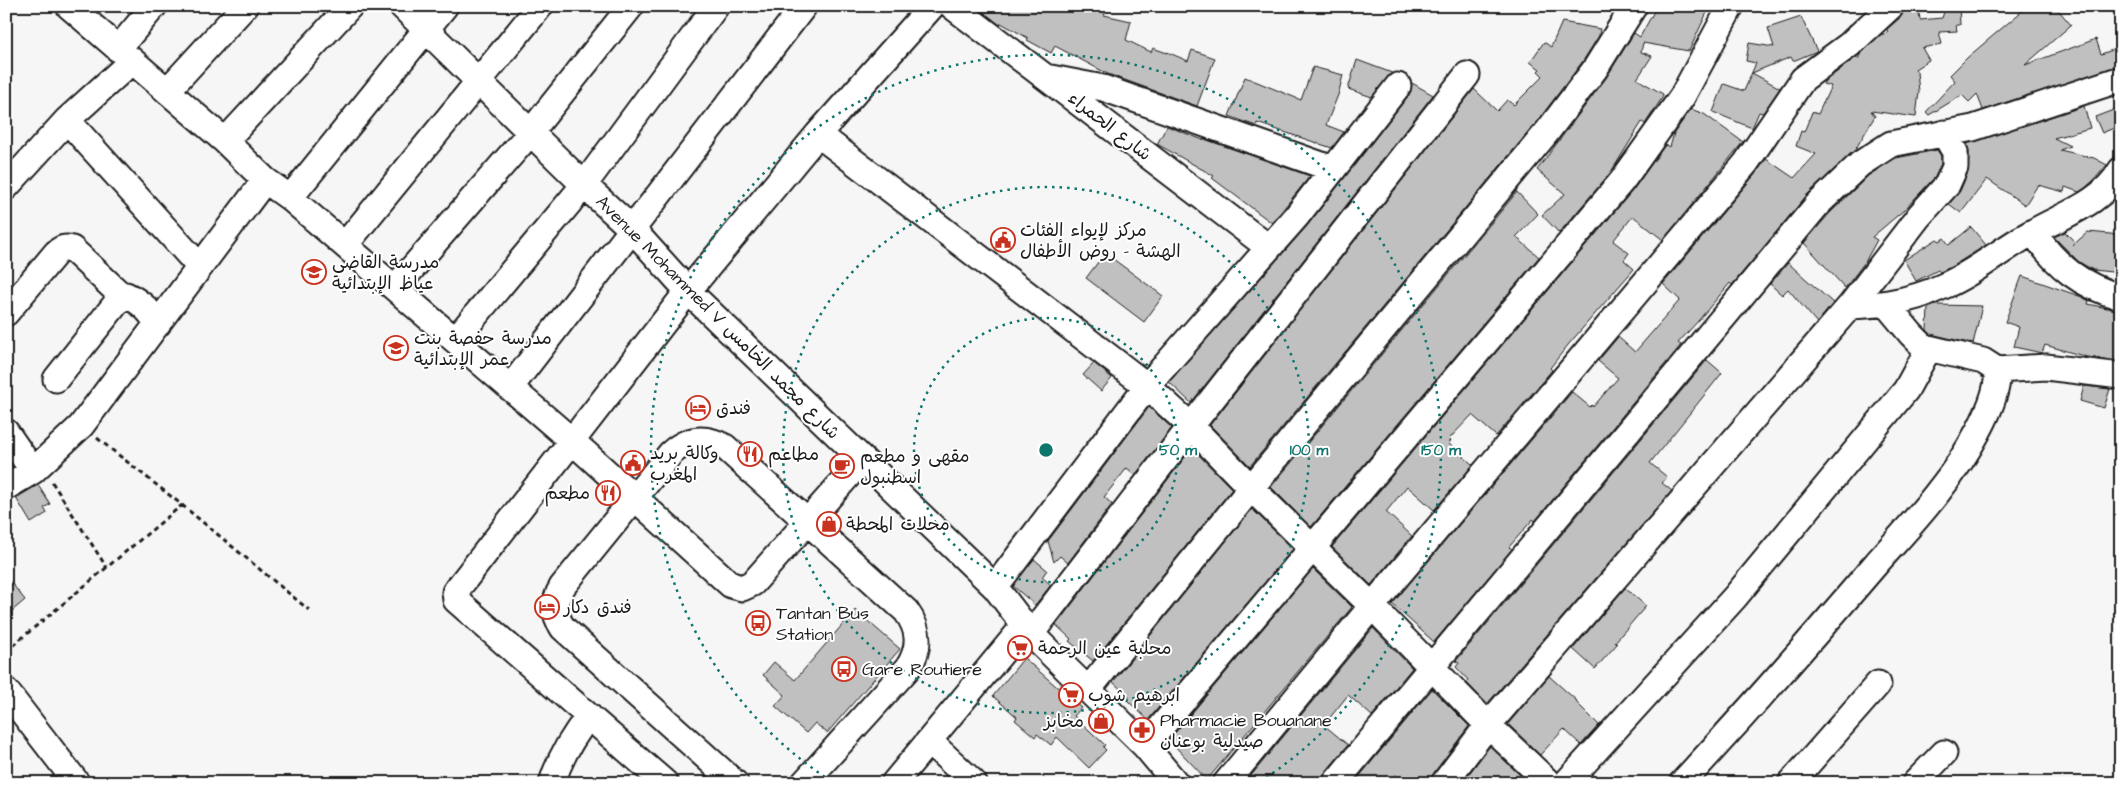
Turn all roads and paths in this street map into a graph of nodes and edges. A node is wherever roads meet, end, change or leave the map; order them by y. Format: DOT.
graph roads {
  1 [pos="154,6"];
  2 [pos="245,6"];
  3 [pos="350,6"];
  4 [pos="402,6"];
  5 [pos="445,6"];
  6 [pos="540,6"];
  7 [pos="631,6"];
  8 [pos="716,6"];
  9 [pos="804,6"];
  10 [pos="932,6"];
  11 [pos="952,6"];
  12 [pos="1634,6"];
  13 [pos="1731,6"];
  14 [pos="1891,6"];
  15 [pos="70,7"];
  16 [pos="426,29"];
  17 [pos="125,55"];
  18 [pos="1467,75"];
  19 [pos="1047,77"];
  20 [pos="2121,79"];
  21 [pos="478,81"];
  22 [pos="1398,86"];
  23 [pos="167,91"];
  24 [pos="67,120"];
  25 [pos="530,133"];
  26 [pos="1944,133"];
  27 [pos="818,134"];
  28 [pos="224,141"];
  29 [pos="1333,169"];
  30 [pos="2121,170"];
  31 [pos="265,180"];
  32 [pos="584,185"];
  33 [pos="6,188"];
  34 [pos="290,198"];
  35 [pos="633,230"];
  36 [pos="2033,232"];
  37 [pos="345,245"];
  38 [pos="1268,247"];
  39 [pos="198,266"];
  40 [pos="396,288"];
  41 [pos="688,291"];
  42 [pos="122,296"];
  43 [pos="2121,297"];
  44 [pos="1886,304"];
  45 [pos="1850,306"];
  46 [pos="6,313"];
  47 [pos="158,324"];
  48 [pos="455,340"];
  49 [pos="1924,347"];
  50 [pos="1997,370"];
  51 [pos="2121,376"];
  52 [pos="56,379"];
  53 [pos="1147,386"];
  54 [pos="510,388"];
  55 [pos="81,426"];
  56 [pos="1191,426"];
  57 [pos="6,432"];
  58 [pos="572,440"];
  59 [pos="862,460"];
  60 [pos="37,468"];
  61 [pos="6,486"];
  62 [pos="1251,488"];
  63 [pos="635,498"];
  64 [pos="182,505"];
  65 [pos="808,522"];
  66 [pos="1312,548"];
  67 [pos="107,568"];
  68 [pos="994,587"];
  69 [pos="1372,606"];
  70 [pos="309,610"];
  71 [pos="1027,630"];
  72 [pos="6,651"];
  73 [pos="1431,667"];
  74 [pos="1878,684"];
  75 [pos="1088,690"];
  76 [pos="6,691"];
  77 [pos="589,716"];
  78 [pos="1488,725"];
  79 [pos="930,742"];
  80 [pos="1145,746"];
  81 [pos="1944,753"];
  82 [pos="1164,778"];
  83 [pos="77,783"];
  84 [pos="552,783"];
  85 [pos="665,783"];
  86 [pos="735,783"];
  87 [pos="804,783"];
  88 [pos="894,783"];
  89 [pos="974,783"];
  90 [pos="1226,783"];
  91 [pos="1334,783"];
  92 [pos="1444,783"];
  93 [pos="1549,783"];
  94 [pos="1566,783"];
  95 [pos="1682,783"];
  96 [pos="1791,783"];
  97 [pos="1915,783"];
  1 -- 17 [label="street"];
  2 -- 23 [label="street"];
  3 -- 28 [label="street"];
  4 -- 16 [label="street, Avenue Mohammed V شارع محمد الخامس"];
  5 -- 16 [label="street"];
  6 -- 21 [label="street"];
  7 -- 25 [label="street"];
  8 -- 32 [label="street"];
  9 -- 35 [label="street"];
  10 -- 27 [label="street"];
  11 -- 19 [label="street, شارع الحمراء"];
  12 -- 62 [label="street"];
  13 -- 66 [label="street"];
  14 -- 69 [label="street"];
  15 -- 17 [label="street"];
  16 -- 21 [label="street, Avenue Mohammed V شارع محمد الخامس"];
  16 -- 34 [label="street"];
  17 -- 23 [label="street"];
  17 -- 24 [label="street"];
  18 -- 56 [label="street"];
  19 -- 29 [label="street"];
  19 -- 38 [label="street, شارع الحمراء"];
  20 -- 26 [label="street"];
  21 -- 25 [label="street, Avenue Mohammed V شارع محمد الخامس"];
  21 -- 37 [label="street"];
  22 -- 29 [label="street"];
  23 -- 28 [label="street"];
  24 -- 33 [label="street"];
  24 -- 39 [label="street"];
  25 -- 32 [label="street, Avenue Mohammed V شارع محمد الخامس"];
  25 -- 40 [label="street"];
  26 -- 45 [label="street"];
  26 -- 73 [label="street"];
  27 -- 41 [label="street"];
  27 -- 53 [label="street"];
  28 -- 31 [label="street"];
  29 -- 38 [label="street"];
  30 -- 36 [label="street"];
  31 -- 34 [label="street"];
  31 -- 39 [label="street"];
  32 -- 35 [label="street, Avenue Mohammed V شارع محمد الخامس"];
  32 -- 48 [label="street"];
  34 -- 37 [label="street"];
  35 -- 41 [label="street, Avenue Mohammed V شارع محمد الخامس"];
  35 -- 54 [label="street"];
  36 -- 43 [label="street"];
  36 -- 44 [label="street"];
  37 -- 40 [label="street"];
  38 -- 53 [label="street"];
  39 -- 47 [label="street"];
  40 -- 48 [label="street"];
  41 -- 58 [label="street"];
  41 -- 59 [label="street, Avenue Mohammed V شارع محمد الخامس"];
  42 -- 46 [label="street"];
  42 -- 47 [label="street"];
  42 -- 52 [label="street"];
  44 -- 45 [label="street"];
  44 -- 49 [label="street"];
  45 -- 78 [label="street"];
  47 -- 55 [label="street"];
  48 -- 54 [label="street"];
  49 -- 50 [label="street"];
  49 -- 94 [label="street"];
  50 -- 51 [label="street"];
  50 -- 95 [label="street"];
  53 -- 56 [label="street"];
  53 -- 68 [label="street"];
  54 -- 58 [label="street"];
  55 -- 60 [label="street"];
  55 -- 64 [label="path"];
  56 -- 62 [label="street"];
  56 -- 71 [label="street"];
  57 -- 60 [label="street"];
  58 -- 63 [label="street"];
  58 -- 77 [label="street"];
  59 -- 65 [label="street"];
  59 -- 68 [label="street, Avenue Mohammed V شارع محمد الخامس"];
  60 -- 61 [label="street"];
  60 -- 67 [label="path"];
  62 -- 66 [label="street"];
  62 -- 75 [label="street"];
  63 -- 65 [label="street"];
  63 -- 65 [label="street"];
  63 -- 86 [label="street"];
  64 -- 67 [label="path"];
  64 -- 70 [label="path"];
  65 -- 87 [label="street"];
  66 -- 69 [label="street"];
  66 -- 80 [label="street"];
  67 -- 72 [label="path"];
  68 -- 71 [label="street, Avenue Mohammed V شارع محمد الخامس"];
  69 -- 73 [label="street"];
  69 -- 90 [label="street"];
  71 -- 75 [label="street, Avenue Mohammed V شارع محمد الخامس"];
  71 -- 79 [label="street"];
  73 -- 78 [label="street"];
  73 -- 91 [label="street"];
  74 -- 96 [label="street"];
  75 -- 80 [label="street, Avenue Mohammed V شارع محمد الخامس"];
  76 -- 83 [label="street"];
  77 -- 84 [label="street"];
  77 -- 85 [label="street"];
  78 -- 92 [label="street"];
  78 -- 93 [label="street"];
  79 -- 88 [label="street"];
  79 -- 89 [label="street"];
  80 -- 82 [label="street, Avenue Mohammed V شارع محمد الخامس"];
  81 -- 97 [label="street"];
}
